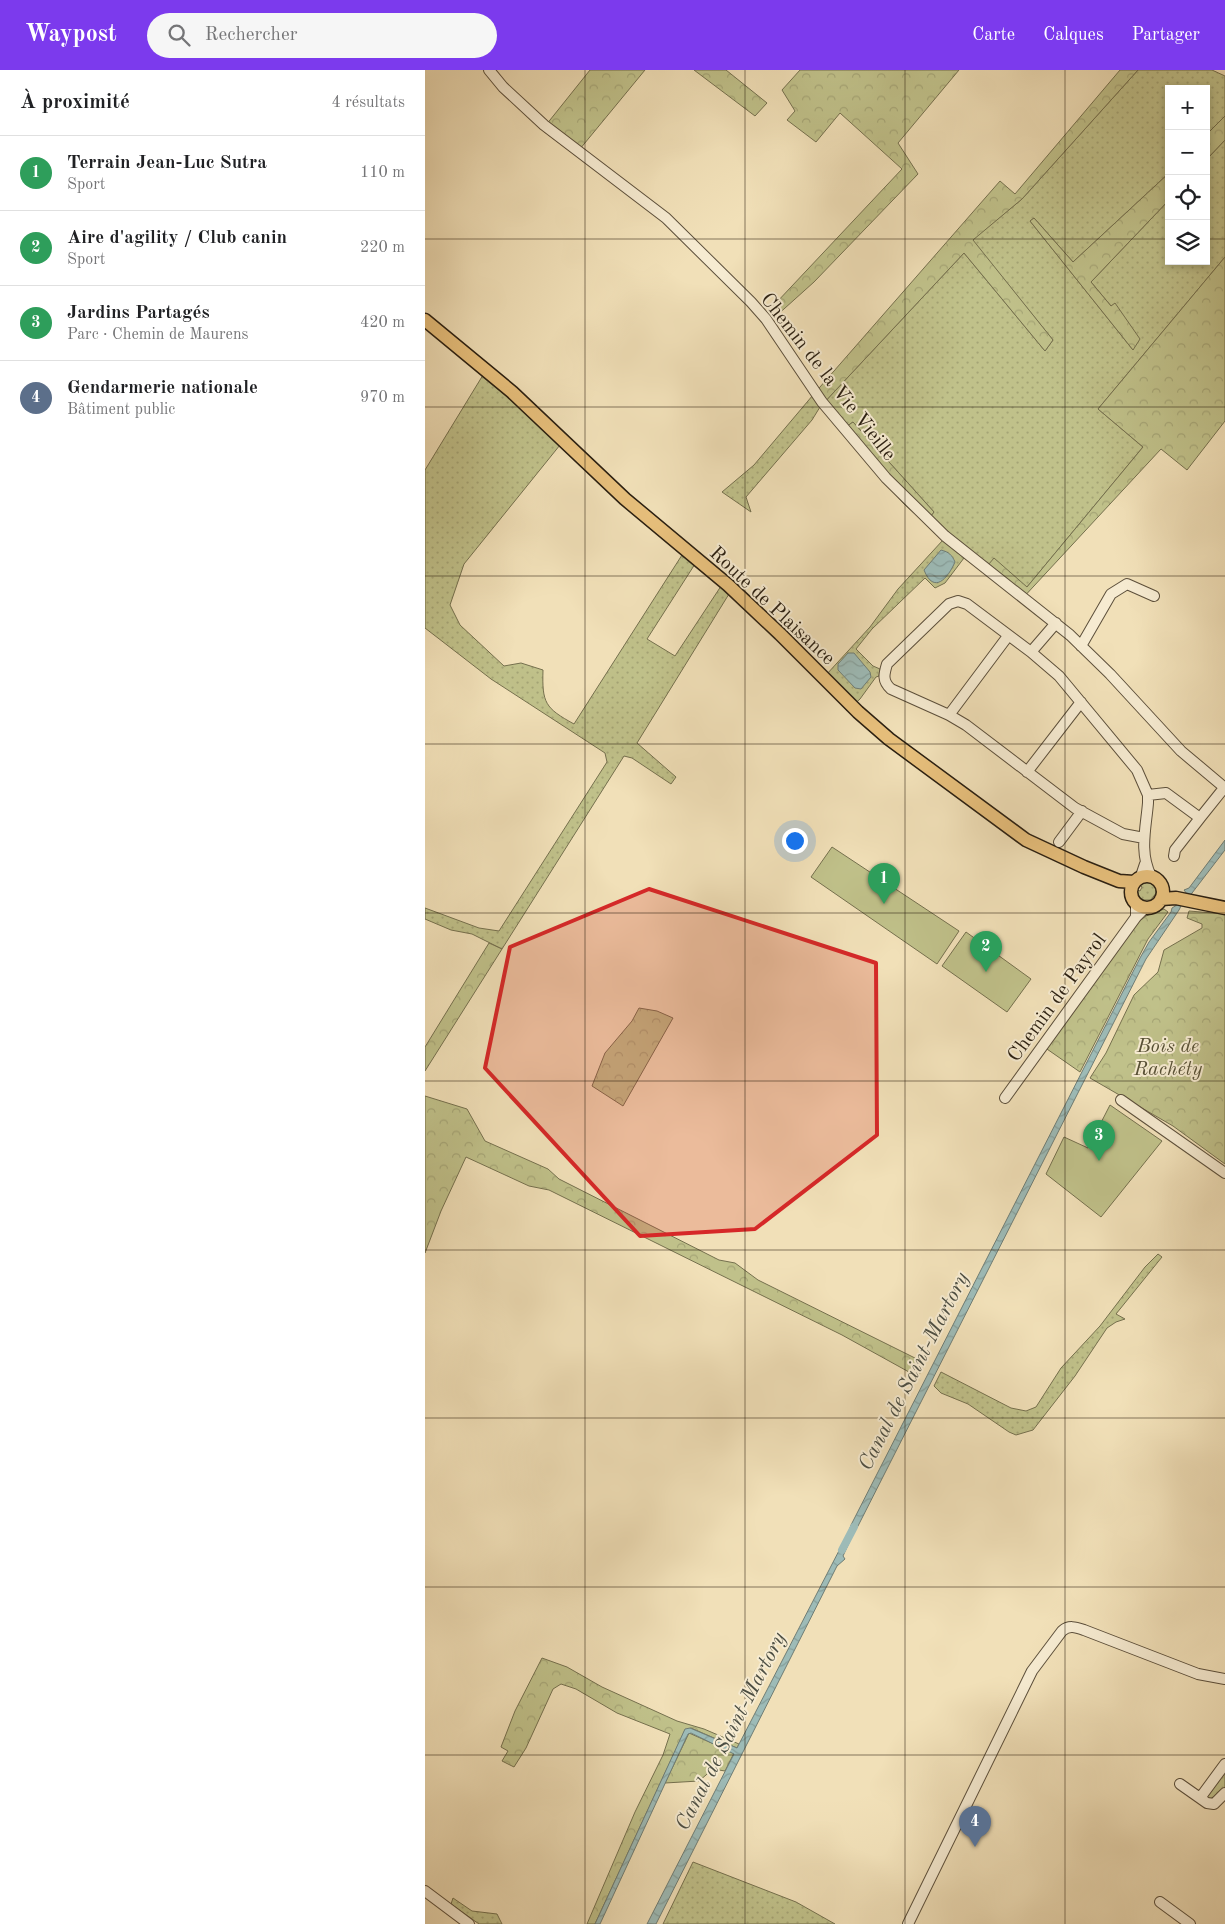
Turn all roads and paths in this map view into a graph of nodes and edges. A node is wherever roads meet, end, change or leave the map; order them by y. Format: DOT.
graph roads {
  1 [pos="489,70"];
  2 [pos="425,320"];
  3 [pos="1153,596"];
  4 [pos="1056,623"];
  5 [pos="1008,636"];
  6 [pos="1081,646"];
  7 [pos="1031,652"];
  8 [pos="1081,702"];
  9 [pos="949,715"];
  10 [pos="1027,772"];
  11 [pos="1223,783"];
  12 [pos="1148,795"];
  13 [pos="1082,811"];
  14 [pos="1200,818"];
  15 [pos="1144,838"];
  16 [pos="1059,842"];
  17 [pos="1174,856"];
  18 [pos="1139,881"];
  19 [pos="1162,895"];
  20 [pos="1225,908"];
  21 [pos="1139,909"];
  22 [pos="1005,1098"];
  23 [pos="1121,1100"];
  24 [pos="1225,1174"];
  25 [pos="1225,1679"];
  26 [pos="1225,1764"];
  27 [pos="1180,1784"];
  28 [pos="1225,1793"];
  29 [pos="1200,1798"];
  30 [pos="425,1891"];
  31 [pos="1161,1902"];
  32 [pos="469,1924"];
  33 [pos="908,1924"];
  34 [pos="1191,1924"];
  1 -- 4 [label="street, Chemin de la Vie Vieille"];
  2 -- 18 [label="main road, Route de Plaisance"];
  3 -- 6 [label="street"];
  4 -- 6 [label="street, Chemin de la Vie Vieille"];
  4 -- 7 [label="street"];
  5 -- 7 [label="street"];
  5 -- 9 [label="street"];
  5 -- 9 [label="street"];
  6 -- 11 [label="street, Chemin de la Vie Vieille"];
  7 -- 8 [label="street"];
  8 -- 10 [label="street"];
  8 -- 12 [label="street"];
  9 -- 10 [label="street"];
  10 -- 13 [label="street"];
  11 -- 14 [label="street"];
  12 -- 14 [label="street"];
  12 -- 15 [label="street"];
  13 -- 15 [label="street"];
  13 -- 16 [label="street"];
  14 -- 17 [label="street"];
  15 -- 18 [label="street"];
  18 -- 19 [label="main road"];
  18 -- 21 [label="main road"];
  19 -- 20 [label="main road"];
  19 -- 21 [label="main road"];
  21 -- 22 [label="street, Chemin de Payrol"];
  23 -- 24 [label="street"];
  25 -- 33 [label="street"];
  26 -- 29 [label="street"];
  27 -- 29 [label="street"];
  28 -- 29 [label="street"];
  30 -- 32 [label="street"];
  31 -- 34 [label="street"];
}
